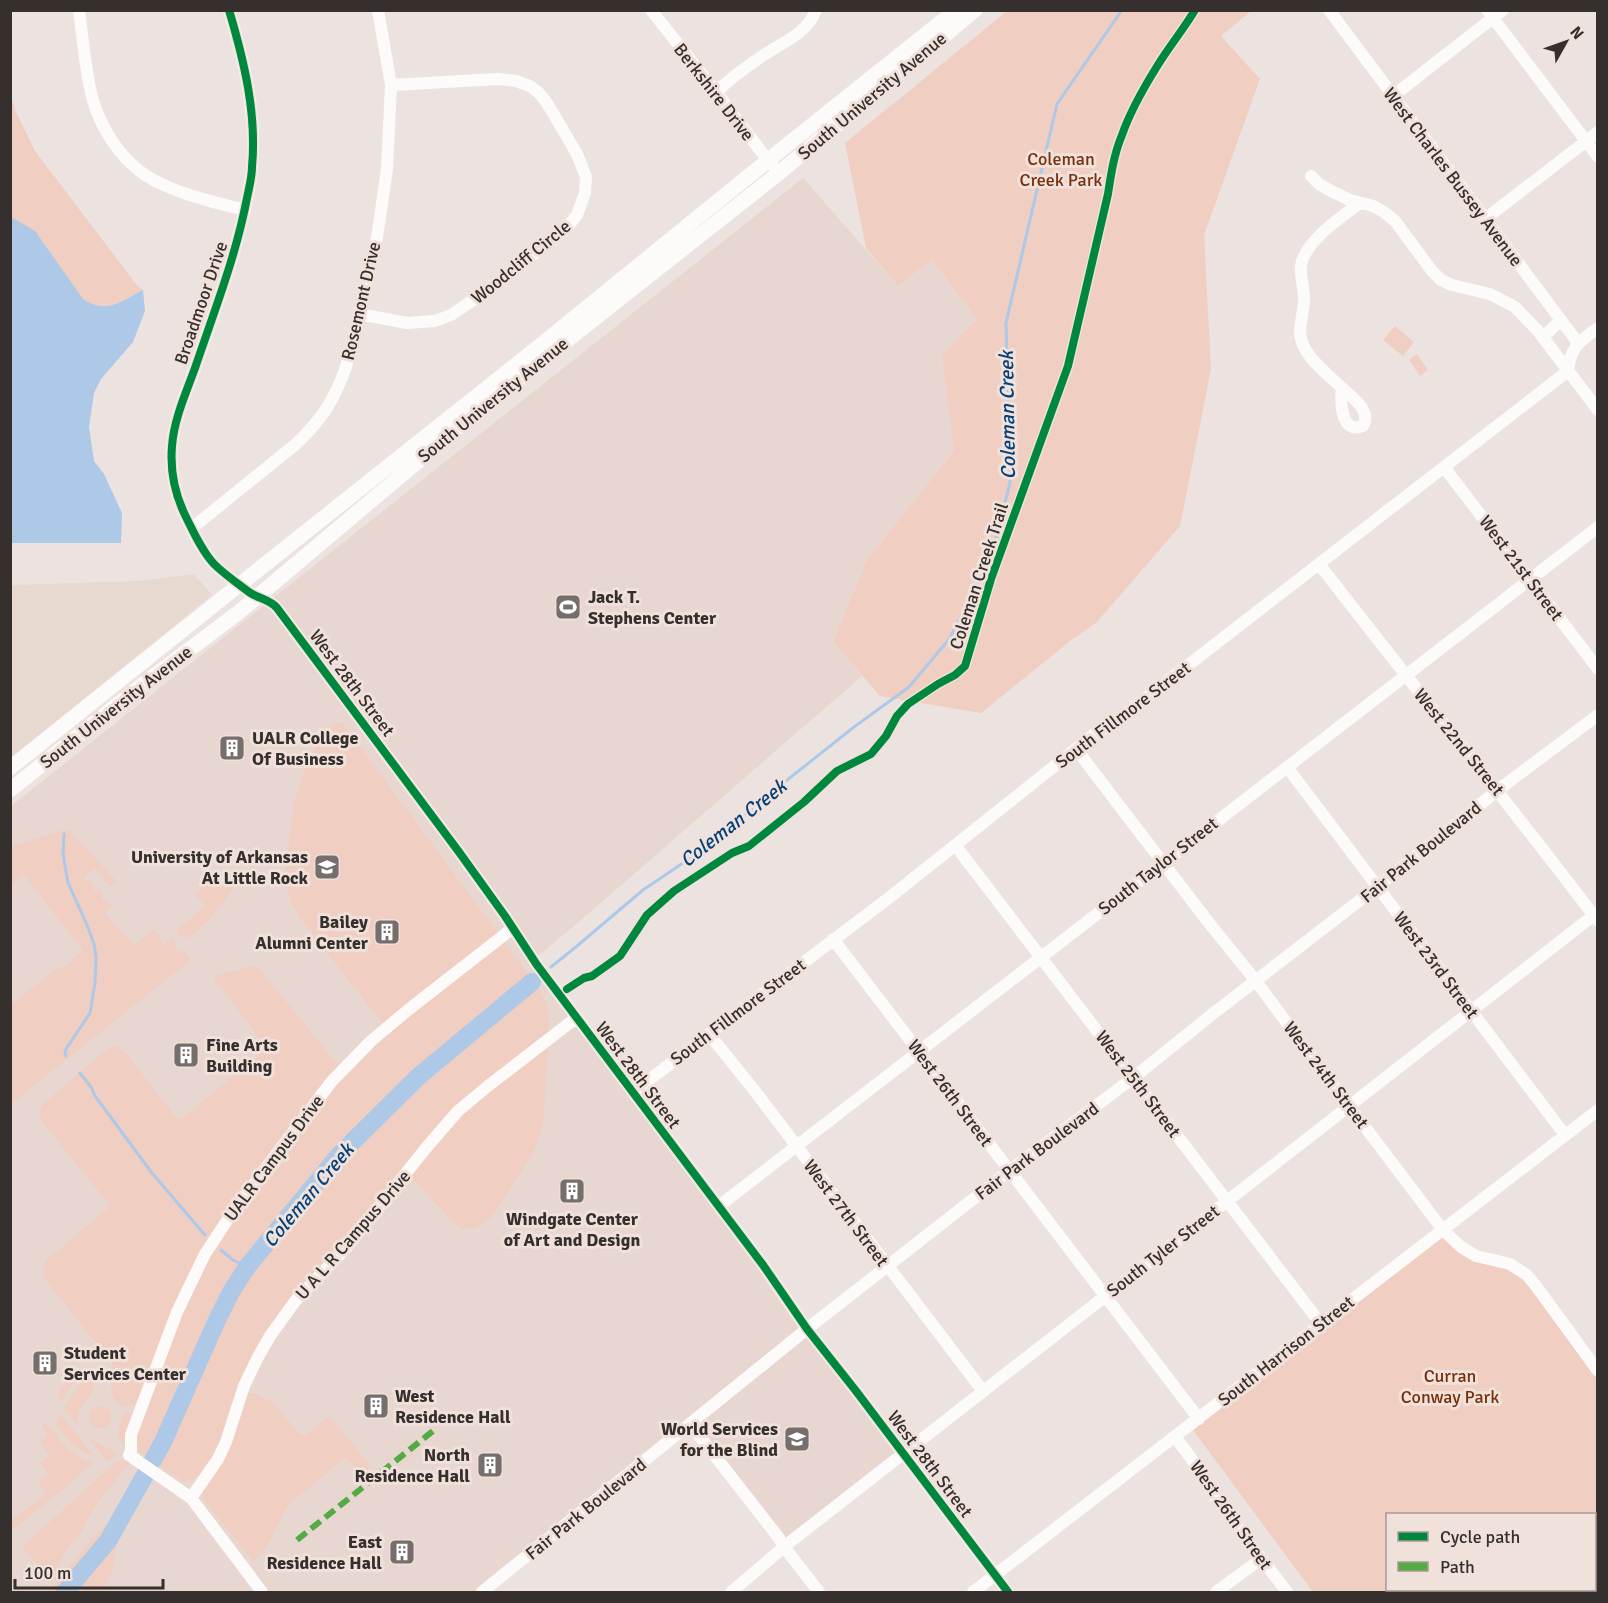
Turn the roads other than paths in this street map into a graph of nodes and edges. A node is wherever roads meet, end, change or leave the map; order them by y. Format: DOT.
graph roads {
  1 [pos="79,10"];
  2 [pos="228,10"];
  3 [pos="378,10"];
  4 [pos="651,10"];
  5 [pos="816,10"];
  6 [pos="956,10"];
  7 [pos="975,10"];
  8 [pos="1329,10"];
  9 [pos="1494,13"];
  10 [pos="391,85"];
  11 [pos="716,92"];
  12 [pos="1393,96"];
  13 [pos="1598,132"];
  14 [pos="1586,141"];
  15 [pos="1598,157"];
  16 [pos="768,160"];
  17 [pos="779,172"];
  18 [pos="1311,176"];
  19 [pos="1360,203"];
  20 [pos="245,210"];
  21 [pos="1485,219"];
  22 [pos="359,314"];
  23 [pos="1562,321"];
  24 [pos="1598,328"];
  25 [pos="1543,337"];
  26 [pos="1578,343"];
  27 [pos="1568,371"];
  28 [pos="1342,388"];
  29 [pos="1598,410"];
  30 [pos="1444,467"];
  31 [pos="1598,526"];
  32 [pos="192,528"];
  33 [pos="1319,564"];
  34 [pos="1530,579"];
  35 [pos="239,585"];
  36 [pos="256,597"];
  37 [pos="1598,669"];
  38 [pos="1405,675"];
  39 [pos="1598,715"];
  40 [pos="1076,748"];
  41 [pos="1287,767"];
  42 [pos="10,768"];
  43 [pos="10,790"];
  44 [pos="1498,790"];
  45 [pos="955,845"];
  46 [pos="1163,862"];
  47 [pos="1377,887"];
  48 [pos="1596,916"];
  49 [pos="513,928"];
  50 [pos="833,939"];
  51 [pos="1041,957"];
  52 [pos="1256,981"];
  53 [pos="1471,1011"];
  54 [pos="576,1018"];
  55 [pos="708,1034"];
  56 [pos="919,1051"];
  57 [pos="1133,1078"];
  58 [pos="633,1092"];
  59 [pos="1350,1106"];
  60 [pos="1597,1112"];
  61 [pos="1565,1135"];
  62 [pos="795,1146"];
  63 [pos="1009,1171"];
  64 [pos="1227,1201"];
  65 [pos="718,1206"];
  66 [pos="1443,1230"];
  67 [pos="887,1267"];
  68 [pos="1105,1296"];
  69 [pos="1321,1324"];
  70 [pos="807,1329"];
  71 [pos="1598,1371"];
  72 [pos="983,1391"];
  73 [pos="1199,1419"];
  74 [pos="690,1424"];
  75 [pos="1175,1437"];
  76 [pos="903,1454"];
  77 [pos="191,1498"];
  78 [pos="784,1547"];
  79 [pos="1261,1559"];
  80 [pos="996,1576"];
  81 [pos="262,1593"];
  82 [pos="482,1593"];
  83 [pos="731,1593"];
  84 [pos="819,1593"];
  85 [pos="973,1593"];
  86 [pos="1008,1593"];
  87 [pos="1216,1593"];
  88 [pos="1287,1593"];
  1 -- 20 [label="street"];
  2 -- 20 [label="street, Broadmoor Drive"];
  3 -- 10 [label="street, Rosemont Drive"];
  4 -- 11 [label="street, Berkshire Drive"];
  5 -- 11 [label="street"];
  6 -- 16 [label="main road, South University Avenue"];
  7 -- 17 [label="main road, South University Avenue"];
  8 -- 12 [label="street, West Charles Bussey Avenue"];
  9 -- 12 [label="street"];
  9 -- 14 [label="street"];
  10 -- 22 [label="street, Rosemont Drive"];
  10 -- 22 [label="street, Woodcliff Circle"];
  11 -- 16 [label="street, Berkshire Drive"];
  12 -- 21 [label="street, West Charles Bussey Avenue"];
  13 -- 14 [label="street"];
  14 -- 15 [label="street"];
  14 -- 21 [label="street"];
  16 -- 17 [label="street, Berkshire Drive"];
  16 -- 35 [label="main road, South University Avenue"];
  17 -- 36 [label="main road, South University Avenue"];
  18 -- 19 [label="street"];
  19 -- 25 [label="street"];
  19 -- 28 [label="street"];
  20 -- 32 [label="street, Broadmoor Drive"];
  21 -- 23 [label="street, West Charles Bussey Avenue"];
  22 -- 32 [label="street, Rosemont Drive"];
  23 -- 25 [label="street"];
  23 -- 26 [label="street, West Charles Bussey Avenue"];
  24 -- 26 [label="street"];
  25 -- 27 [label="street"];
  26 -- 27 [label="street"];
  27 -- 29 [label="street"];
  27 -- 30 [label="street, South Fillmore Street"];
  30 -- 33 [label="street, South Fillmore Street"];
  30 -- 34 [label="street, West 21st Street"];
  31 -- 34 [label="street, South Taylor Street"];
  32 -- 35 [label="street, Broadmoor Drive"];
  33 -- 38 [label="street, West 22nd Street"];
  33 -- 40 [label="street, South Fillmore Street"];
  34 -- 37 [label="street, West 21st Street"];
  34 -- 38 [label="street, South Taylor Street"];
  35 -- 36 [label="street, West 28th Street"];
  35 -- 42 [label="main road, South University Avenue"];
  36 -- 43 [label="main road, South University Avenue"];
  36 -- 49 [label="street, West 28th Street"];
  38 -- 41 [label="street, South Taylor Street"];
  38 -- 44 [label="street, West 22nd Street"];
  39 -- 44 [label="street, Fair Park Boulevard"];
  40 -- 45 [label="street, South Fillmore Street"];
  40 -- 46 [label="street, West 24th Street"];
  41 -- 46 [label="street, South Taylor Street"];
  41 -- 47 [label="street, West 23rd Street"];
  44 -- 47 [label="street, Fair Park Boulevard"];
  44 -- 48 [label="street, West 22nd Street"];
  45 -- 50 [label="street, South Fillmore Street"];
  45 -- 51 [label="street, West 25th Street"];
  46 -- 51 [label="street, South Taylor Street"];
  46 -- 52 [label="street, West 24th Street"];
  47 -- 52 [label="street, Fair Park Boulevard"];
  47 -- 53 [label="street, West 23rd Street"];
  48 -- 53 [label="street, South Tyler Street"];
  49 -- 54 [label="street, West 28th Street"];
  49 -- 77 [label="street, UALR Campus Drive"];
  50 -- 55 [label="street, South Fillmore Street"];
  50 -- 56 [label="street, West 26th Street"];
  51 -- 56 [label="street, South Taylor Street"];
  51 -- 57 [label="street, West 25th Street"];
  52 -- 57 [label="street, Fair Park Boulevard"];
  52 -- 59 [label="street, West 24th Street"];
  53 -- 59 [label="street, South Tyler Street"];
  53 -- 61 [label="street, West 23rd Street"];
  54 -- 58 [label="street, West 28th Street"];
  54 -- 77 [label="street, U A L R Campus Drive"];
  55 -- 58 [label="street, South Fillmore Street"];
  55 -- 62 [label="street, West 27th Street"];
  56 -- 62 [label="street, South Taylor Street"];
  56 -- 63 [label="street, West 26th Street"];
  57 -- 63 [label="street, Fair Park Boulevard"];
  57 -- 64 [label="street, West 25th Street"];
  58 -- 65 [label="street, West 28th Street"];
  59 -- 64 [label="street, South Tyler Street"];
  59 -- 66 [label="street, West 24th Street"];
  60 -- 61 [label="street, South Harrison Street"];
  61 -- 66 [label="street, South Harrison Street"];
  62 -- 65 [label="street, South Taylor Street"];
  62 -- 67 [label="street, West 27th Street"];
  63 -- 67 [label="street, Fair Park Boulevard"];
  63 -- 68 [label="street, West 26th Street"];
  64 -- 68 [label="street, South Tyler Street"];
  64 -- 69 [label="street, West 25th Street"];
  65 -- 70 [label="street, West 28th Street"];
  66 -- 69 [label="street, South Harrison Street"];
  66 -- 71 [label="street, West 24th Street"];
  67 -- 70 [label="street, Fair Park Boulevard"];
  67 -- 72 [label="street, West 27th Street"];
  68 -- 72 [label="street, South Tyler Street"];
  68 -- 73 [label="street, West 26th Street"];
  69 -- 73 [label="street, South Harrison Street"];
  70 -- 74 [label="street, Fair Park Boulevard"];
  70 -- 76 [label="street, West 28th Street"];
  72 -- 76 [label="street, South Tyler Street"];
  73 -- 75 [label="street, South Harrison Street"];
  74 -- 78 [label="street"];
  74 -- 82 [label="street, Fair Park Boulevard"];
  75 -- 79 [label="street, West 26th Street"];
  75 -- 80 [label="street, South Harrison Street"];
  76 -- 78 [label="street, South Tyler Street"];
  76 -- 80 [label="street, West 28th Street"];
  77 -- 81 [label="street"];
  78 -- 83 [label="street, South Tyler Street"];
  78 -- 84 [label="street"];
  79 -- 87 [label="street"];
  79 -- 88 [label="street, West 26th Street"];
  80 -- 85 [label="street, South Harrison Street"];
  80 -- 86 [label="street, West 28th Street"];
}
